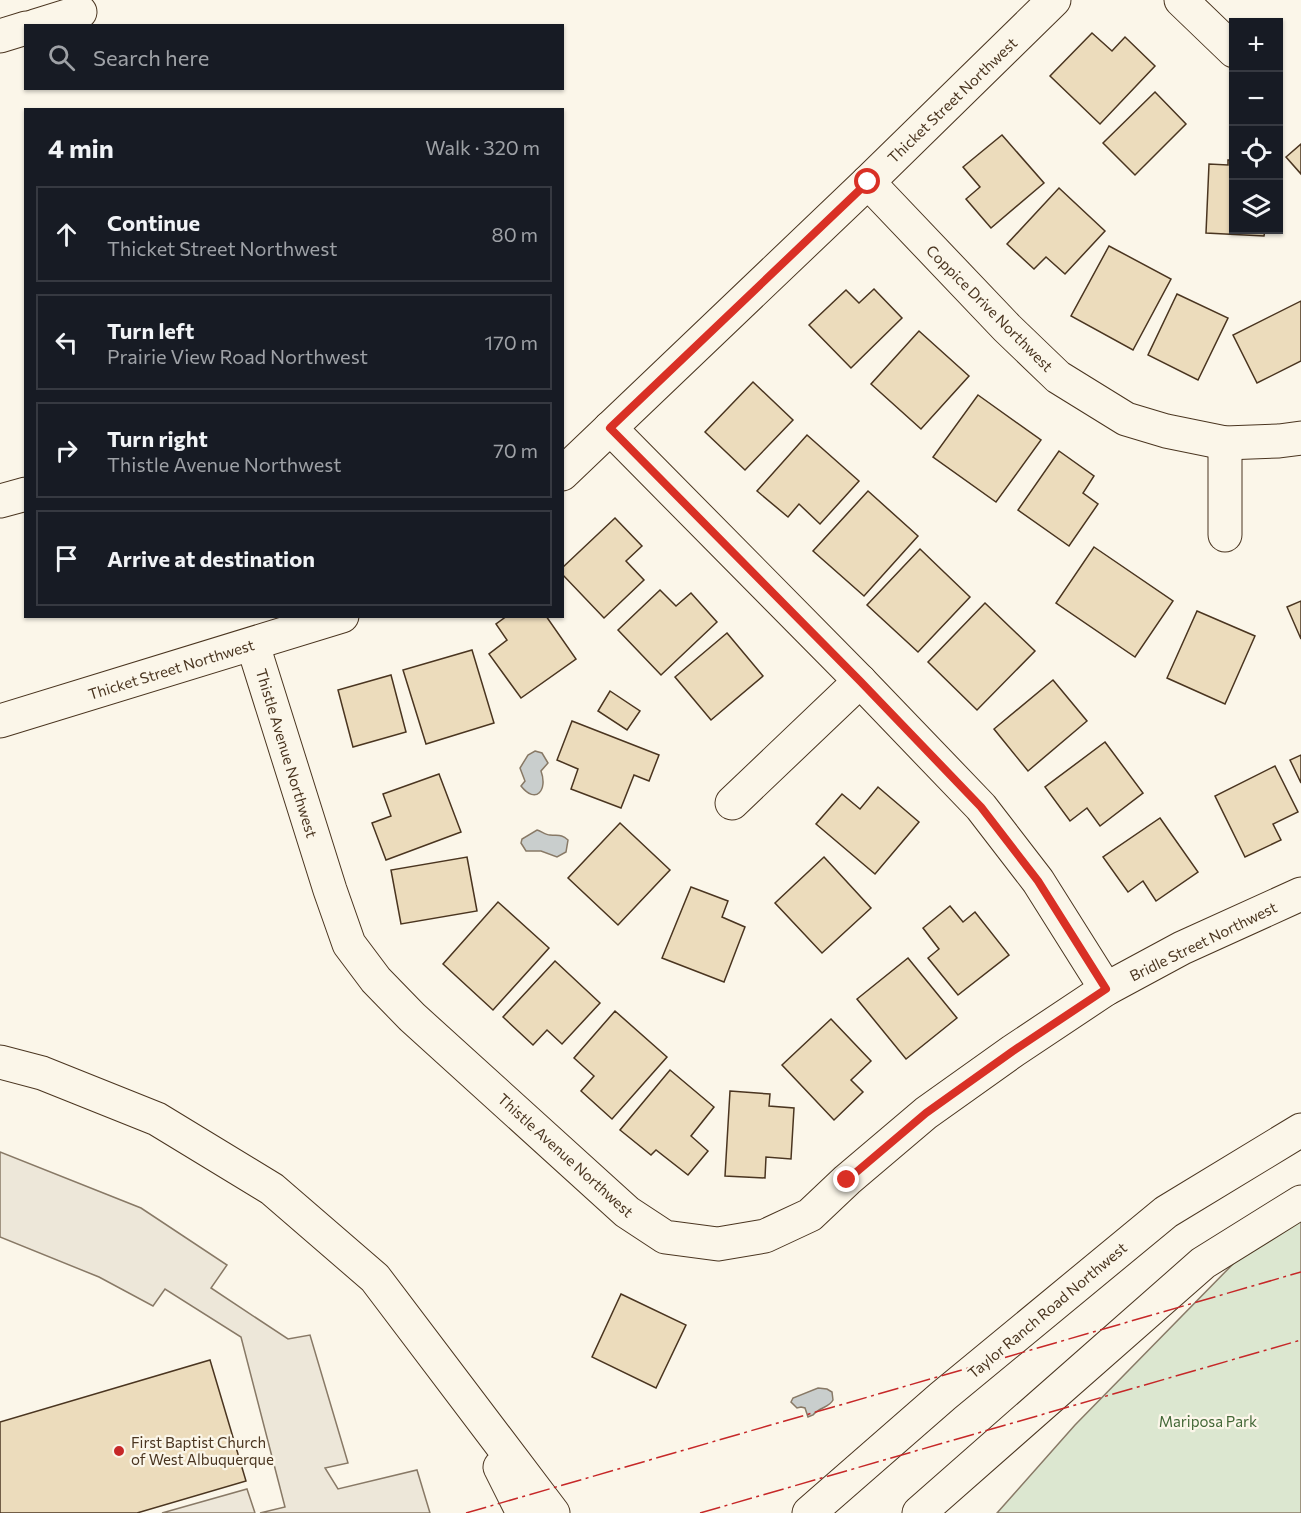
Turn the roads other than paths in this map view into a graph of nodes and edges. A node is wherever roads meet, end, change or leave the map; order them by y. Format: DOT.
graph roads {
  1 [pos="1054,0"];
  2 [pos="1181,0"];
  3 [pos="80,12"];
  4 [pos="41,24"];
  5 [pos="24,29"];
  6 [pos="0,36"];
  7 [pos="1229,47"];
  8 [pos="868,182"];
  9 [pos="610,428"];
  10 [pos="1301,438"];
  11 [pos="1225,443"];
  12 [pos="564,472"];
  13 [pos="24,495"];
  14 [pos="0,501"];
  15 [pos="1225,535"];
  16 [pos="336,618"];
  17 [pos="253,645"];
  18 [pos="860,681"];
  19 [pos="0,721"];
  20 [pos="732,803"];
  21 [pos="1301,894"];
  22 [pos="1106,989"];
  23 [pos="0,1062"];
  24 [pos="1301,1130"];
  25 [pos="1301,1202"];
  26 [pos="467,1401"];
  27 [pos="924,1510"];
  28 [pos="523,1513"];
  29 [pos="553,1513"];
  30 [pos="809,1513"];
  1 -- 8 [label="street, Thicket Street Northwest"];
  2 -- 7 [label="street"];
  3 -- 4 [label="street"];
  5 -- 6 [label="street"];
  8 -- 9 [label="street, Thicket Street Northwest"];
  8 -- 11 [label="street, Coppice Drive Northwest"];
  9 -- 12 [label="street, Thicket Street Northwest"];
  9 -- 18 [label="street"];
  10 -- 11 [label="street, Coppice Drive Northwest"];
  11 -- 15 [label="street"];
  13 -- 14 [label="street"];
  16 -- 17 [label="street, Thicket Street Northwest"];
  17 -- 19 [label="street, Thicket Street Northwest"];
  17 -- 22 [label="street, Thistle Avenue Northwest"];
  18 -- 20 [label="street"];
  18 -- 22 [label="street"];
  21 -- 22 [label="street, Bridle Street Northwest"];
  23 -- 26 [label="street"];
  24 -- 30 [label="street, Taylor Ranch Road Northwest"];
  25 -- 27 [label="street"];
  26 -- 28 [label="street"];
  26 -- 29 [label="street"];
}
